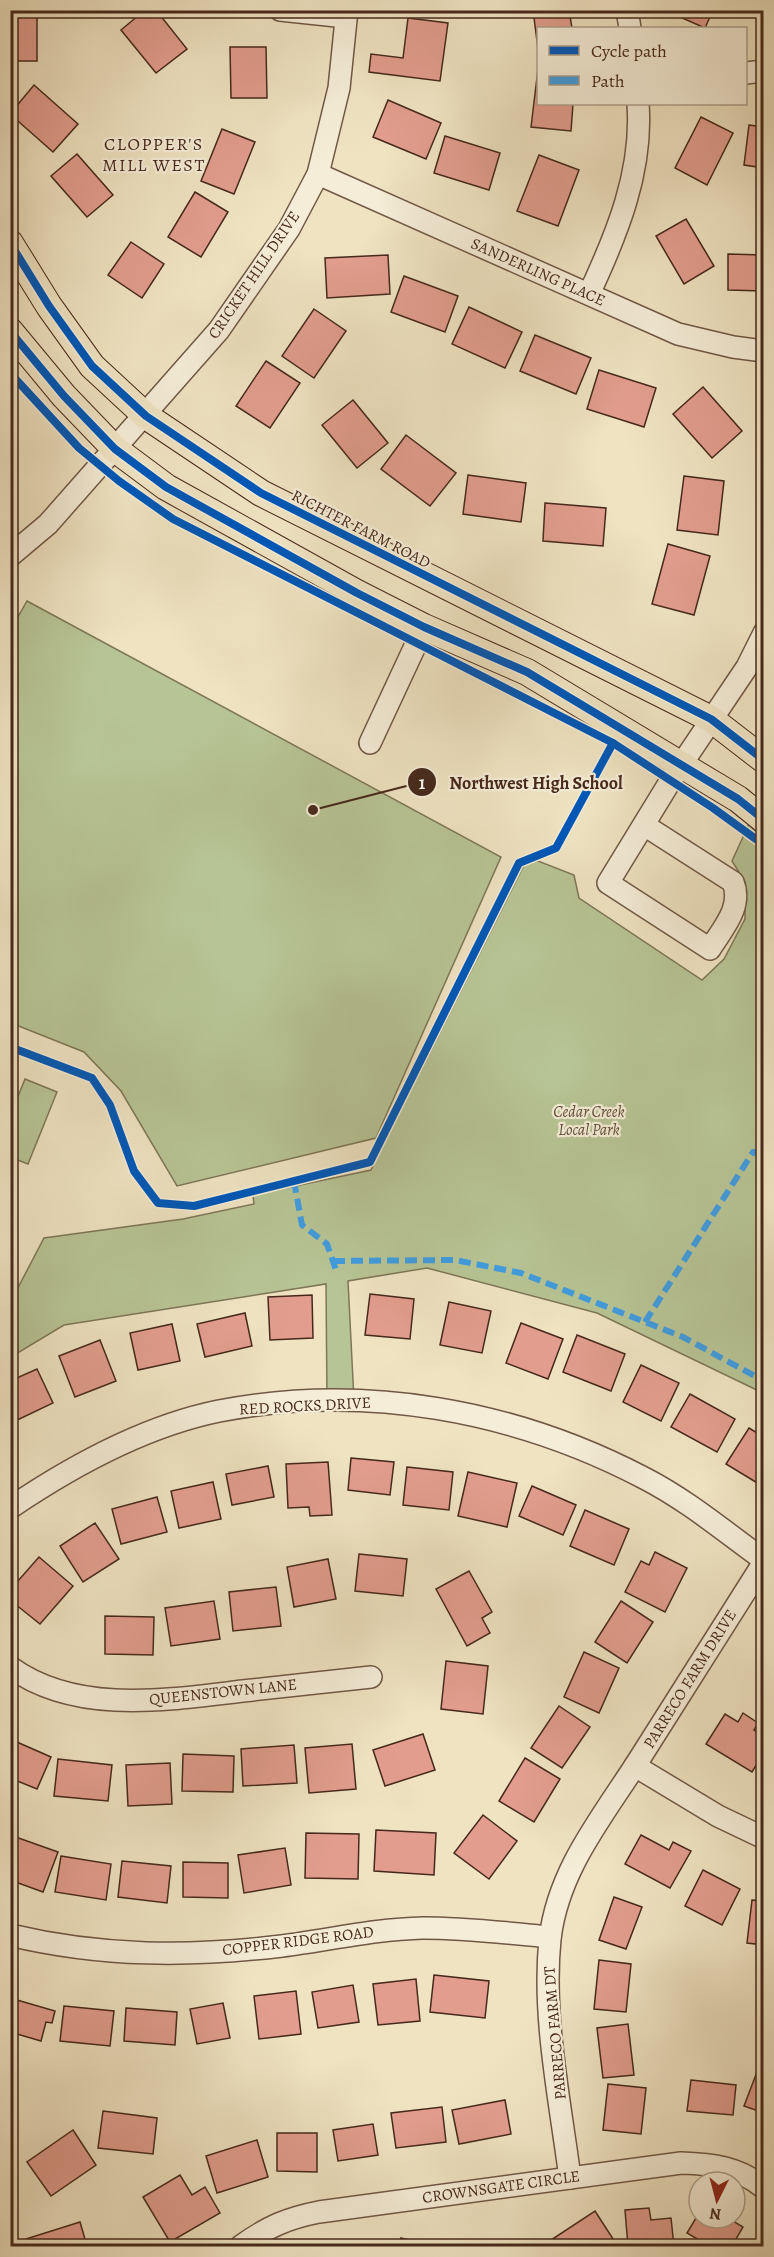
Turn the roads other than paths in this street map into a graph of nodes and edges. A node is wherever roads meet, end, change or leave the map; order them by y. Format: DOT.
graph roads {
  1 [pos="280,10"];
  2 [pos="627,10"];
  3 [pos="346,14"];
  4 [pos="630,27"];
  5 [pos="764,71"];
  6 [pos="747,73"];
  7 [pos="638,105"];
  8 [pos="318,174"];
  9 [pos="10,243"];
  10 [pos="589,294"];
  11 [pos="10,331"];
  12 [pos="764,351"];
  13 [pos="146,416"];
  14 [pos="115,449"];
  15 [pos="10,556"];
  16 [pos="424,627"];
  17 [pos="764,633"];
  18 [pos="711,719"];
  19 [pos="369,743"];
  20 [pos="764,760"];
  21 [pos="682,765"];
  22 [pos="764,820"];
  23 [pos="644,825"];
  24 [pos="10,1508"];
  25 [pos="764,1561"];
  26 [pos="10,1667"];
  27 [pos="371,1677"];
  28 [pos="635,1766"];
  29 [pos="764,1838"];
  30 [pos="10,1935"];
  31 [pos="550,1937"];
  32 [pos="570,2178"];
  33 [pos="764,2188"];
  34 [pos="241,2247"];
  1 -- 3 [label="street"];
  2 -- 4 [label="street"];
  3 -- 8 [label="street, CRICKET HILL DRIVE"];
  5 -- 6 [label="street"];
  7 -- 10 [label="street"];
  8 -- 10 [label="street, SANDERLING PLACE"];
  8 -- 13 [label="street, CRICKET HILL DRIVE"];
  9 -- 13 [label="main road, RICHTER FARM ROAD"];
  10 -- 12 [label="street, SANDERLING PLACE"];
  11 -- 14 [label="main road"];
  13 -- 14 [label="street, CRICKET HILL DRIVE"];
  13 -- 18 [label="main road, RICHTER FARM ROAD"];
  14 -- 15 [label="street, CRICKET HILL DRIVE"];
  14 -- 16 [label="main road"];
  16 -- 19 [label="street"];
  16 -- 21 [label="main road"];
  17 -- 18 [label="street"];
  18 -- 20 [label="main road, RICHTER FARM ROAD"];
  18 -- 21 [label="street"];
  21 -- 22 [label="main road"];
  21 -- 23 [label="street"];
  23 -- 23 [label="street"];
  24 -- 25 [label="street, RED ROCKS DRIVE"];
  25 -- 28 [label="street, PARRECO FARM DRIVE"];
  26 -- 27 [label="street, QUEENSTOWN LANE"];
  28 -- 29 [label="street"];
  28 -- 31 [label="street, PARRECO FARM DT"];
  30 -- 31 [label="street, COPPER RIDGE ROAD"];
  31 -- 32 [label="street, PARRECO FARM DT"];
  32 -- 33 [label="street, CROWNSGATE CIRCLE"];
  32 -- 34 [label="street, CROWNSGATE CIRCLE"];
}
